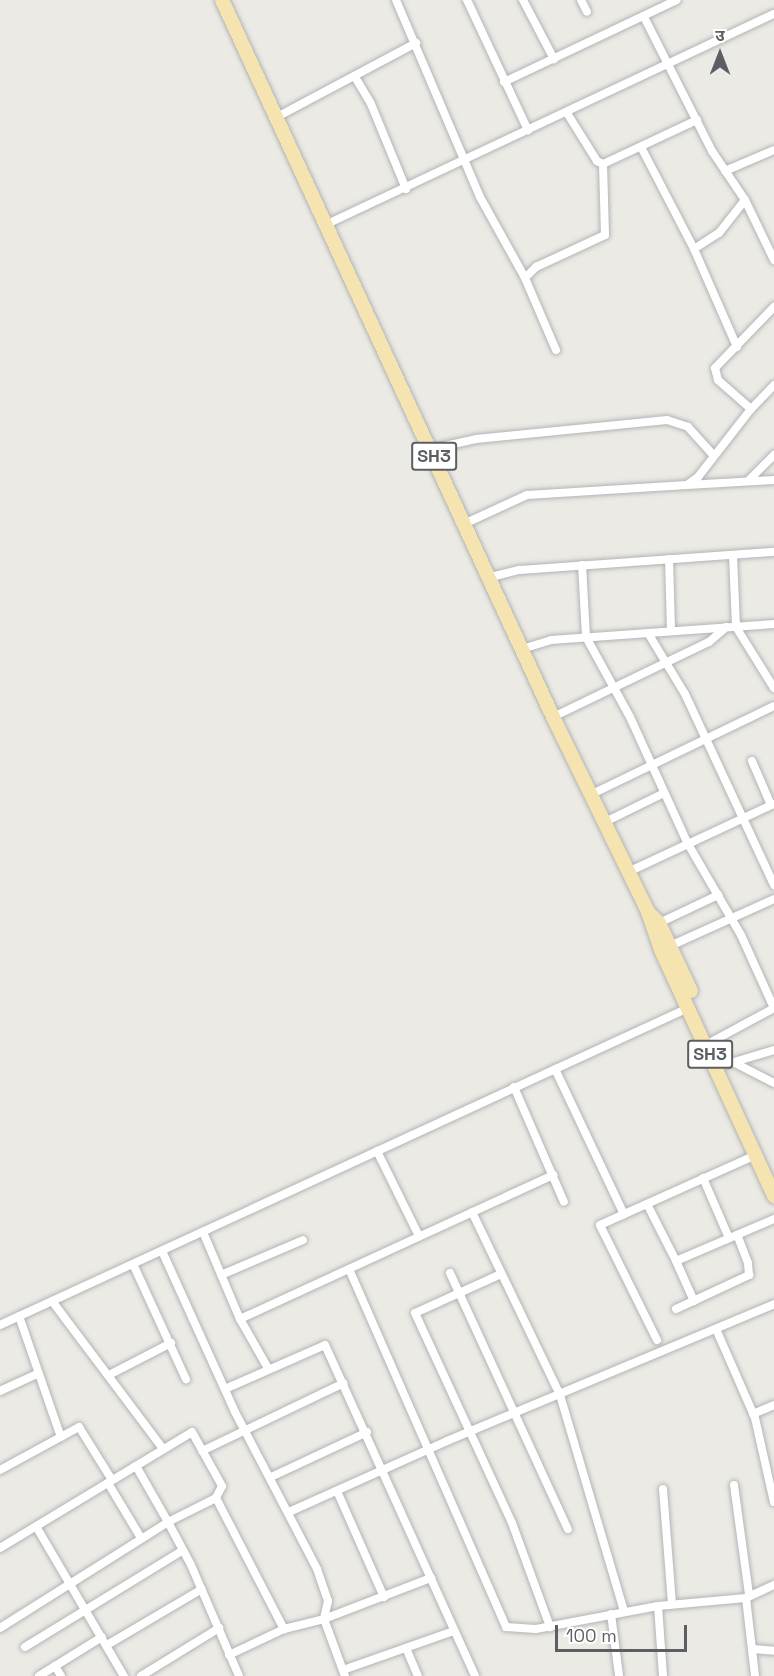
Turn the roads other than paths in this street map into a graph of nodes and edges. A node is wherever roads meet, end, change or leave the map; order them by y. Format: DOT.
graph roads {
  1 [pos="222,0"];
  2 [pos="396,0"];
  3 [pos="467,0"];
  4 [pos="523,0"];
  5 [pos="581,0"];
  6 [pos="677,0"];
  7 [pos="587,12"];
  8 [pos="774,14"];
  9 [pos="644,17"];
  10 [pos="416,43"];
  11 [pos="554,59"];
  12 [pos="667,64"];
  13 [pos="355,77"];
  14 [pos="504,81"];
  15 [pos="567,113"];
  16 [pos="275,118"];
  17 [pos="698,120"];
  18 [pos="528,130"];
  19 [pos="641,147"];
  20 [pos="774,150"];
  21 [pos="466,162"];
  22 [pos="603,164"];
  23 [pos="725,171"];
  24 [pos="406,189"];
  25 [pos="745,200"];
  26 [pos="325,225"];
  27 [pos="694,249"];
  28 [pos="774,260"];
  29 [pos="525,278"];
  30 [pos="774,307"];
  31 [pos="737,347"];
  32 [pos="556,350"];
  33 [pos="774,386"];
  34 [pos="751,409"];
  35 [pos="431,449"];
  36 [pos="713,455"];
  37 [pos="774,455"];
  38 [pos="774,480"];
  39 [pos="748,481"];
  40 [pos="687,485"];
  41 [pos="466,523"];
  42 [pos="774,552"];
  43 [pos="733,555"];
  44 [pos="669,559"];
  45 [pos="582,565"];
  46 [pos="491,577"];
  47 [pos="774,624"];
  48 [pos="726,627"];
  49 [pos="736,627"];
  50 [pos="671,630"];
  51 [pos="648,633"];
  52 [pos="586,637"];
  53 [pos="522,649"];
  54 [pos="666,663"];
  55 [pos="615,687"];
  56 [pos="774,688"];
  57 [pos="774,706"];
  58 [pos="553,717"];
  59 [pos="707,739"];
  60 [pos="752,761"];
  61 [pos="651,766"];
  62 [pos="664,793"];
  63 [pos="590,795"];
  64 [pos="772,804"];
  65 [pos="743,818"];
  66 [pos="603,823"];
  67 [pos="688,844"];
  68 [pos="628,872"];
  69 [pos="774,885"];
  70 [pos="718,895"];
  71 [pos="774,899"];
  72 [pos="731,918"];
  73 [pos="655,925"];
  74 [pos="670,946"];
  75 [pos="688,1008"];
  76 [pos="774,1008"];
  77 [pos="713,1041"];
  78 [pos="774,1050"];
  79 [pos="728,1063"];
  80 [pos="555,1069"];
  81 [pos="774,1083"];
  82 [pos="514,1087"];
  83 [pos="377,1151"];
  84 [pos="756,1155"];
  85 [pos="553,1175"];
  86 [pos="774,1176"];
  87 [pos="703,1178"];
  88 [pos="774,1196"];
  89 [pos="564,1202"];
  90 [pos="647,1204"];
  91 [pos="472,1212"];
  92 [pos="624,1214"];
  93 [pos="774,1219"];
  94 [pos="203,1232"];
  95 [pos="419,1236"];
  96 [pos="733,1236"];
  97 [pos="303,1240"];
  98 [pos="162,1251"];
  99 [pos="676,1261"];
  100 [pos="133,1264"];
  101 [pos="349,1269"];
  102 [pos="450,1273"];
  103 [pos="501,1274"];
  104 [pos="221,1275"];
  105 [pos="458,1293"];
  106 [pos="52,1301"];
  107 [pos="694,1301"];
  108 [pos="774,1304"];
  109 [pos="676,1308"];
  110 [pos="19,1316"];
  111 [pos="240,1319"];
  112 [pos="0,1325"];
  113 [pos="716,1329"];
  114 [pos="657,1340"];
  115 [pos="171,1343"];
  116 [pos="268,1368"];
  117 [pos="36,1374"];
  118 [pos="109,1375"];
  119 [pos="186,1379"];
  120 [pos="344,1383"];
  121 [pos="225,1389"];
  122 [pos="0,1391"];
  123 [pos="560,1395"];
  124 [pos="774,1405"];
  125 [pos="513,1414"];
  126 [pos="753,1414"];
  127 [pos="246,1430"];
  128 [pos="367,1431"];
  129 [pos="469,1432"];
  130 [pos="61,1437"];
  131 [pos="164,1449"];
  132 [pos="427,1450"];
  133 [pos="202,1451"];
  134 [pos="136,1466"];
  135 [pos="384,1469"];
  136 [pos="0,1470"];
  137 [pos="271,1476"];
  138 [pos="110,1482"];
  139 [pos="734,1485"];
  140 [pos="663,1489"];
  141 [pos="337,1491"];
  142 [pos="216,1498"];
  143 [pos="774,1502"];
  144 [pos="289,1512"];
  145 [pos="168,1522"];
  146 [pos="37,1528"];
  147 [pos="568,1529"];
  148 [pos="141,1538"];
  149 [pos="0,1548"];
  150 [pos="183,1550"];
  151 [pos="431,1578"];
  152 [pos="71,1584"];
  153 [pos="774,1585"];
  154 [pos="202,1589"];
  155 [pos="384,1597"];
  156 [pos="748,1597"];
  157 [pos="672,1604"];
  158 [pos="658,1606"];
  159 [pos="85,1608"];
  160 [pos="624,1611"];
  161 [pos="611,1614"];
  162 [pos="324,1619"];
  163 [pos="550,1627"];
  164 [pos="0,1628"];
  165 [pos="219,1628"];
  166 [pos="284,1629"];
  167 [pos="454,1630"];
  168 [pos="104,1641"];
  169 [pos="24,1647"];
  170 [pos="406,1648"];
  171 [pos="753,1649"];
  172 [pos="774,1651"];
  173 [pos="230,1655"];
  174 [pos="55,1666"];
  175 [pos="344,1673"];
  176 [pos="237,1675"];
  177 [pos="39,1676"];
  178 [pos="61,1676"];
  179 [pos="124,1676"];
  180 [pos="141,1676"];
  181 [pos="418,1676"];
  182 [pos="475,1676"];
  183 [pos="619,1676"];
  184 [pos="663,1676"];
  185 [pos="755,1676"];
  1 -- 16 [label="main road, SH3"];
  2 -- 10 [label="street"];
  3 -- 14 [label="street"];
  4 -- 11 [label="street"];
  5 -- 7 [label="street"];
  6 -- 9 [label="street"];
  8 -- 12 [label="street"];
  9 -- 11 [label="street"];
  9 -- 12 [label="street"];
  10 -- 13 [label="street"];
  10 -- 21 [label="street"];
  11 -- 14 [label="street"];
  12 -- 15 [label="street"];
  12 -- 17 [label="street"];
  13 -- 16 [label="street"];
  13 -- 24 [label="street"];
  14 -- 18 [label="street"];
  15 -- 18 [label="street"];
  15 -- 22 [label="street"];
  16 -- 26 [label="main road, SH3"];
  17 -- 19 [label="street"];
  17 -- 23 [label="street"];
  18 -- 21 [label="street"];
  19 -- 22 [label="street"];
  19 -- 27 [label="street"];
  20 -- 23 [label="street"];
  21 -- 24 [label="street"];
  21 -- 29 [label="street"];
  22 -- 29 [label="street"];
  23 -- 25 [label="street"];
  24 -- 26 [label="street"];
  25 -- 27 [label="street"];
  25 -- 28 [label="street"];
  26 -- 35 [label="main road, SH3"];
  27 -- 31 [label="street"];
  29 -- 32 [label="street"];
  30 -- 31 [label="street"];
  31 -- 34 [label="street"];
  33 -- 34 [label="street"];
  34 -- 36 [label="street"];
  35 -- 36 [label="street"];
  35 -- 41 [label="main road, SH3"];
  36 -- 40 [label="street"];
  37 -- 39 [label="street"];
  38 -- 39 [label="street"];
  39 -- 40 [label="street"];
  40 -- 41 [label="street"];
  41 -- 46 [label="main road, SH3"];
  42 -- 43 [label="street"];
  43 -- 44 [label="street"];
  43 -- 49 [label="street"];
  44 -- 45 [label="street"];
  44 -- 50 [label="street"];
  45 -- 46 [label="street"];
  45 -- 52 [label="street"];
  46 -- 53 [label="main road, SH3"];
  47 -- 49 [label="street"];
  48 -- 49 [label="street"];
  48 -- 50 [label="street"];
  48 -- 54 [label="street"];
  49 -- 56 [label="street"];
  50 -- 51 [label="street"];
  51 -- 52 [label="street"];
  51 -- 54 [label="street"];
  52 -- 53 [label="street"];
  52 -- 55 [label="street"];
  53 -- 58 [label="main road, SH3"];
  54 -- 55 [label="street"];
  54 -- 59 [label="street"];
  55 -- 58 [label="street"];
  55 -- 61 [label="street"];
  57 -- 59 [label="street"];
  58 -- 63 [label="main road, SH3"];
  59 -- 61 [label="street"];
  59 -- 65 [label="street"];
  60 -- 64 [label="street"];
  61 -- 62 [label="street"];
  61 -- 63 [label="street"];
  62 -- 66 [label="street"];
  62 -- 67 [label="street"];
  63 -- 66 [label="main road, SH3"];
  64 -- 65 [label="street"];
  65 -- 67 [label="street"];
  65 -- 69 [label="street"];
  66 -- 68 [label="main road, SH3"];
  67 -- 68 [label="street"];
  67 -- 70 [label="street"];
  68 -- 73 [label="main road, SH3"];
  70 -- 72 [label="street"];
  70 -- 73 [label="street"];
  71 -- 72 [label="street"];
  72 -- 74 [label="street"];
  72 -- 76 [label="street"];
  73 -- 74 [label="main road, SH3"];
  73 -- 75 [label="main road, SH3"];
  74 -- 77 [label="main road, SH3"];
  75 -- 80 [label="street"];
  75 -- 84 [label="main road, SH3"];
  76 -- 77 [label="street"];
  77 -- 79 [label="main road, SH3"];
  78 -- 79 [label="street"];
  79 -- 81 [label="street"];
  79 -- 86 [label="main road, SH3"];
  80 -- 82 [label="street"];
  80 -- 92 [label="street"];
  82 -- 83 [label="street"];
  82 -- 85 [label="street"];
  83 -- 94 [label="street"];
  83 -- 95 [label="street"];
  84 -- 87 [label="street"];
  84 -- 88 [label="main road, SH3"];
  85 -- 89 [label="street"];
  85 -- 91 [label="street"];
  87 -- 90 [label="street"];
  87 -- 96 [label="street"];
  90 -- 92 [label="street"];
  90 -- 99 [label="street"];
  91 -- 95 [label="street"];
  91 -- 103 [label="street"];
  92 -- 114 [label="street"];
  93 -- 96 [label="street"];
  94 -- 98 [label="street"];
  94 -- 104 [label="street"];
  95 -- 101 [label="street"];
  96 -- 99 [label="street"];
  96 -- 107 [label="street"];
  97 -- 104 [label="street"];
  98 -- 100 [label="street"];
  98 -- 121 [label="street"];
  99 -- 107 [label="street"];
  100 -- 106 [label="street"];
  100 -- 115 [label="street"];
  101 -- 111 [label="street"];
  101 -- 132 [label="street"];
  102 -- 105 [label="street"];
  103 -- 105 [label="street"];
  103 -- 123 [label="street"];
  104 -- 111 [label="street"];
  105 -- 125 [label="street"];
  105 -- 129 [label="street"];
  106 -- 110 [label="street"];
  106 -- 118 [label="street"];
  107 -- 109 [label="street"];
  108 -- 113 [label="street"];
  110 -- 112 [label="street"];
  110 -- 117 [label="street"];
  111 -- 116 [label="street"];
  113 -- 123 [label="street"];
  113 -- 126 [label="street"];
  115 -- 118 [label="street"];
  115 -- 119 [label="street"];
  116 -- 120 [label="street"];
  116 -- 121 [label="street"];
  117 -- 122 [label="street"];
  117 -- 130 [label="street"];
  118 -- 131 [label="street"];
  120 -- 127 [label="street"];
  120 -- 128 [label="street"];
  121 -- 127 [label="street"];
  123 -- 125 [label="street"];
  123 -- 160 [label="street"];
  124 -- 126 [label="street"];
  125 -- 129 [label="street"];
  125 -- 147 [label="street"];
  126 -- 143 [label="street"];
  127 -- 133 [label="street"];
  127 -- 137 [label="street"];
  128 -- 135 [label="street"];
  128 -- 137 [label="street"];
  129 -- 132 [label="street"];
  129 -- 163 [label="street"];
  130 -- 136 [label="street"];
  130 -- 138 [label="street"];
  131 -- 133 [label="street"];
  131 -- 134 [label="street"];
  132 -- 135 [label="street"];
  132 -- 163 [label="street"];
  133 -- 142 [label="street"];
  134 -- 138 [label="street"];
  134 -- 145 [label="street"];
  135 -- 141 [label="street"];
  135 -- 151 [label="street"];
  137 -- 144 [label="street"];
  138 -- 146 [label="street"];
  138 -- 148 [label="street"];
  139 -- 156 [label="street"];
  140 -- 157 [label="street"];
  141 -- 144 [label="street"];
  141 -- 155 [label="street"];
  142 -- 145 [label="street"];
  142 -- 166 [label="street"];
  144 -- 162 [label="street"];
  145 -- 148 [label="street"];
  145 -- 150 [label="street"];
  146 -- 149 [label="street"];
  146 -- 152 [label="street"];
  148 -- 152 [label="street"];
  150 -- 154 [label="street"];
  150 -- 159 [label="street"];
  151 -- 155 [label="street"];
  151 -- 167 [label="street"];
  152 -- 159 [label="street"];
  152 -- 164 [label="street"];
  153 -- 156 [label="street"];
  154 -- 165 [label="street"];
  154 -- 168 [label="street"];
  155 -- 162 [label="street"];
  156 -- 157 [label="street"];
  156 -- 171 [label="street"];
  157 -- 158 [label="street"];
  158 -- 160 [label="street"];
  158 -- 184 [label="street"];
  159 -- 168 [label="street"];
  159 -- 169 [label="street"];
  160 -- 161 [label="street"];
  161 -- 163 [label="street"];
  161 -- 183 [label="street"];
  162 -- 166 [label="street"];
  162 -- 175 [label="street"];
  165 -- 173 [label="street"];
  165 -- 180 [label="street"];
  166 -- 173 [label="street"];
  167 -- 170 [label="street"];
  167 -- 182 [label="street"];
  168 -- 174 [label="street"];
  168 -- 179 [label="street"];
  170 -- 175 [label="street"];
  170 -- 181 [label="street"];
  171 -- 172 [label="street"];
  171 -- 185 [label="street"];
  173 -- 176 [label="street"];
  174 -- 177 [label="street"];
  174 -- 178 [label="street"];
}
